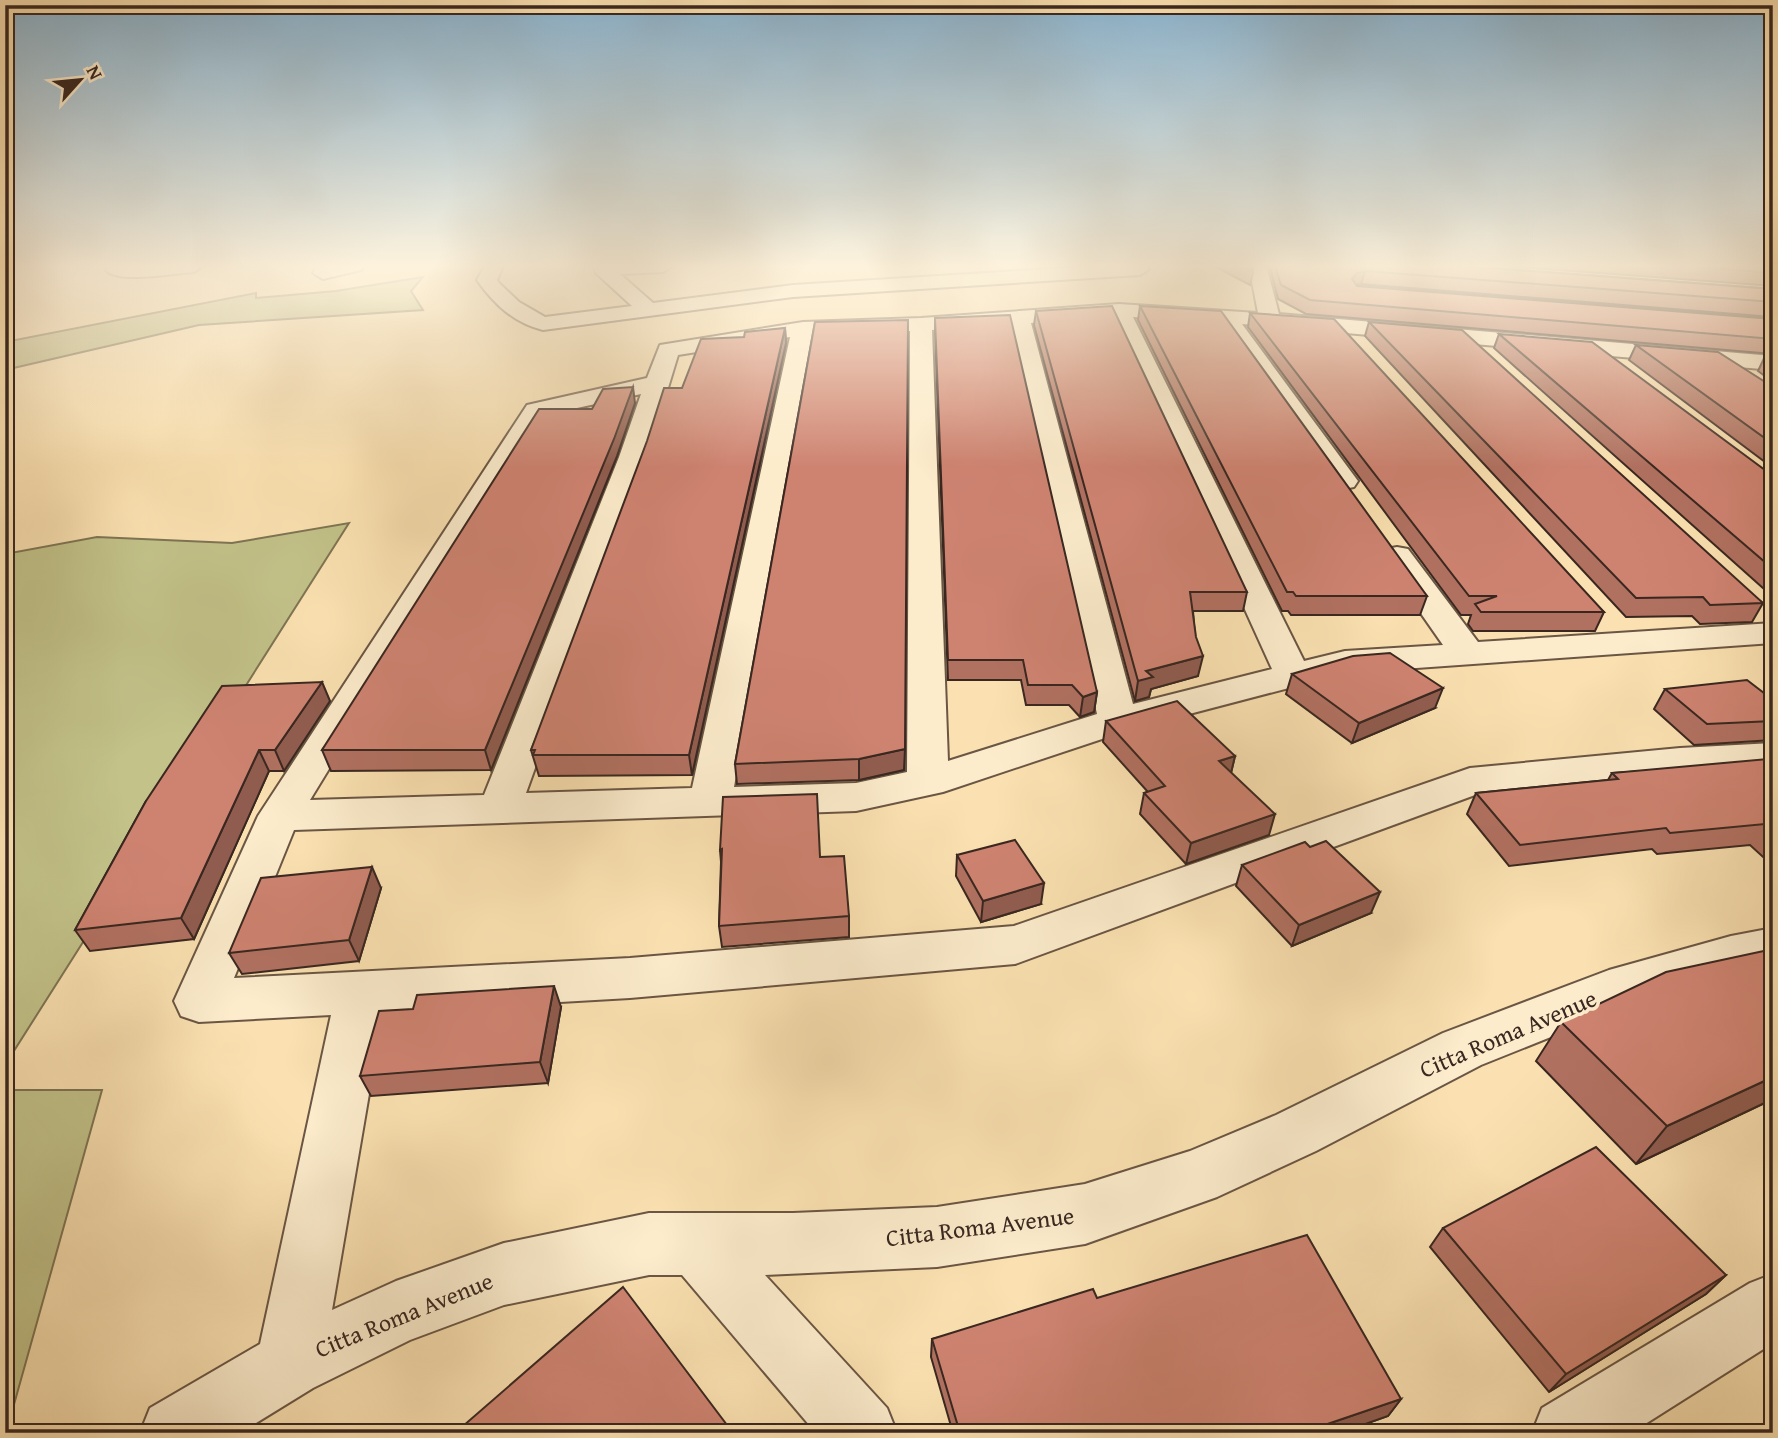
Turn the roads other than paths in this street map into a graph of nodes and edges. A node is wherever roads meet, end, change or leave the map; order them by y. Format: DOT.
graph roads {
  1 [pos="772,333"];
  2 [pos="802,333"];
  3 [pos="921,333"];
  4 [pos="1022,333"];
  5 [pos="1130,333"];
  6 [pos="1238,333"];
  7 [pos="1350,333"];
  8 [pos="1443,333"];
  9 [pos="1465,337"];
  10 [pos="1593,347"];
  11 [pos="1366,356"];
  12 [pos="1714,357"];
  13 [pos="1773,363"];
  14 [pos="1496,365"];
  15 [pos="1625,372"];
  16 [pos="659,383"];
  17 [pos="1761,387"];
  18 [pos="1769,620"];
  19 [pos="1468,654"];
  20 [pos="1293,675"];
  21 [pos="1118,720"];
  22 [pos="1773,756"];
  23 [pos="928,782"];
  24 [pos="710,801"];
  25 [pos="500,807"];
  26 [pos="279,816"];
  27 [pos="1773,947"];
  28 [pos="361,991"];
  29 [pos="695,1243"];
  30 [pos="1767,1317"];
  31 [pos="289,1364"];
  32 [pos="175,1433"];
  33 [pos="862,1433"];
  34 [pos="1567,1433"];
  1 -- 16 [label="street"];
  2 -- 24 [label="street"];
  3 -- 23 [label="street"];
  4 -- 21 [label="street"];
  5 -- 20 [label="street"];
  6 -- 19 [label="street"];
  7 -- 11 [label="street"];
  8 -- 9 [label="street"];
  9 -- 10 [label="street"];
  9 -- 14 [label="street"];
  10 -- 12 [label="street"];
  10 -- 15 [label="street"];
  12 -- 13 [label="street"];
  12 -- 17 [label="street"];
  16 -- 25 [label="street"];
  16 -- 26 [label="street"];
  18 -- 19 [label="street"];
  19 -- 20 [label="street"];
  20 -- 21 [label="street"];
  21 -- 23 [label="street"];
  22 -- 28 [label="street"];
  23 -- 24 [label="street"];
  24 -- 25 [label="street"];
  25 -- 26 [label="street"];
  26 -- 28 [label="street"];
  27 -- 29 [label="street, Citta Roma Avenue"];
  28 -- 31 [label="street"];
  29 -- 31 [label="street, Citta Roma Avenue"];
  29 -- 33 [label="street"];
  30 -- 34 [label="street"];
  31 -- 32 [label="street, Citta Roma Avenue"];
}
